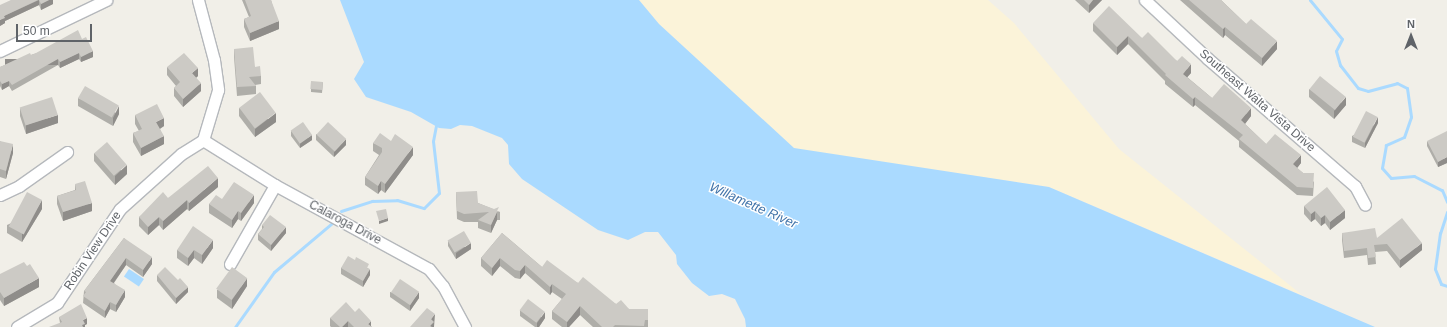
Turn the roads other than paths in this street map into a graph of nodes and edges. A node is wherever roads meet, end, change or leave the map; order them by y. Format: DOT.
graph roads {
  1 [pos="106,0"];
  2 [pos="198,0"];
  3 [pos="1145,0"];
  4 [pos="0,51"];
  5 [pos="203,140"];
  6 [pos="67,152"];
  7 [pos="275,185"];
  8 [pos="0,195"];
  9 [pos="1365,205"];
  10 [pos="230,264"];
  11 [pos="17,327"];
  12 [pos="465,327"];
  1 -- 4 [label="street"];
  2 -- 5 [label="street"];
  3 -- 9 [label="street, Southeast Walta Vista Drive"];
  5 -- 7 [label="street, Calaroga Drive"];
  5 -- 11 [label="street, Robin View Drive"];
  6 -- 8 [label="street"];
  7 -- 10 [label="street"];
  7 -- 12 [label="street, Calaroga Drive"];
}
